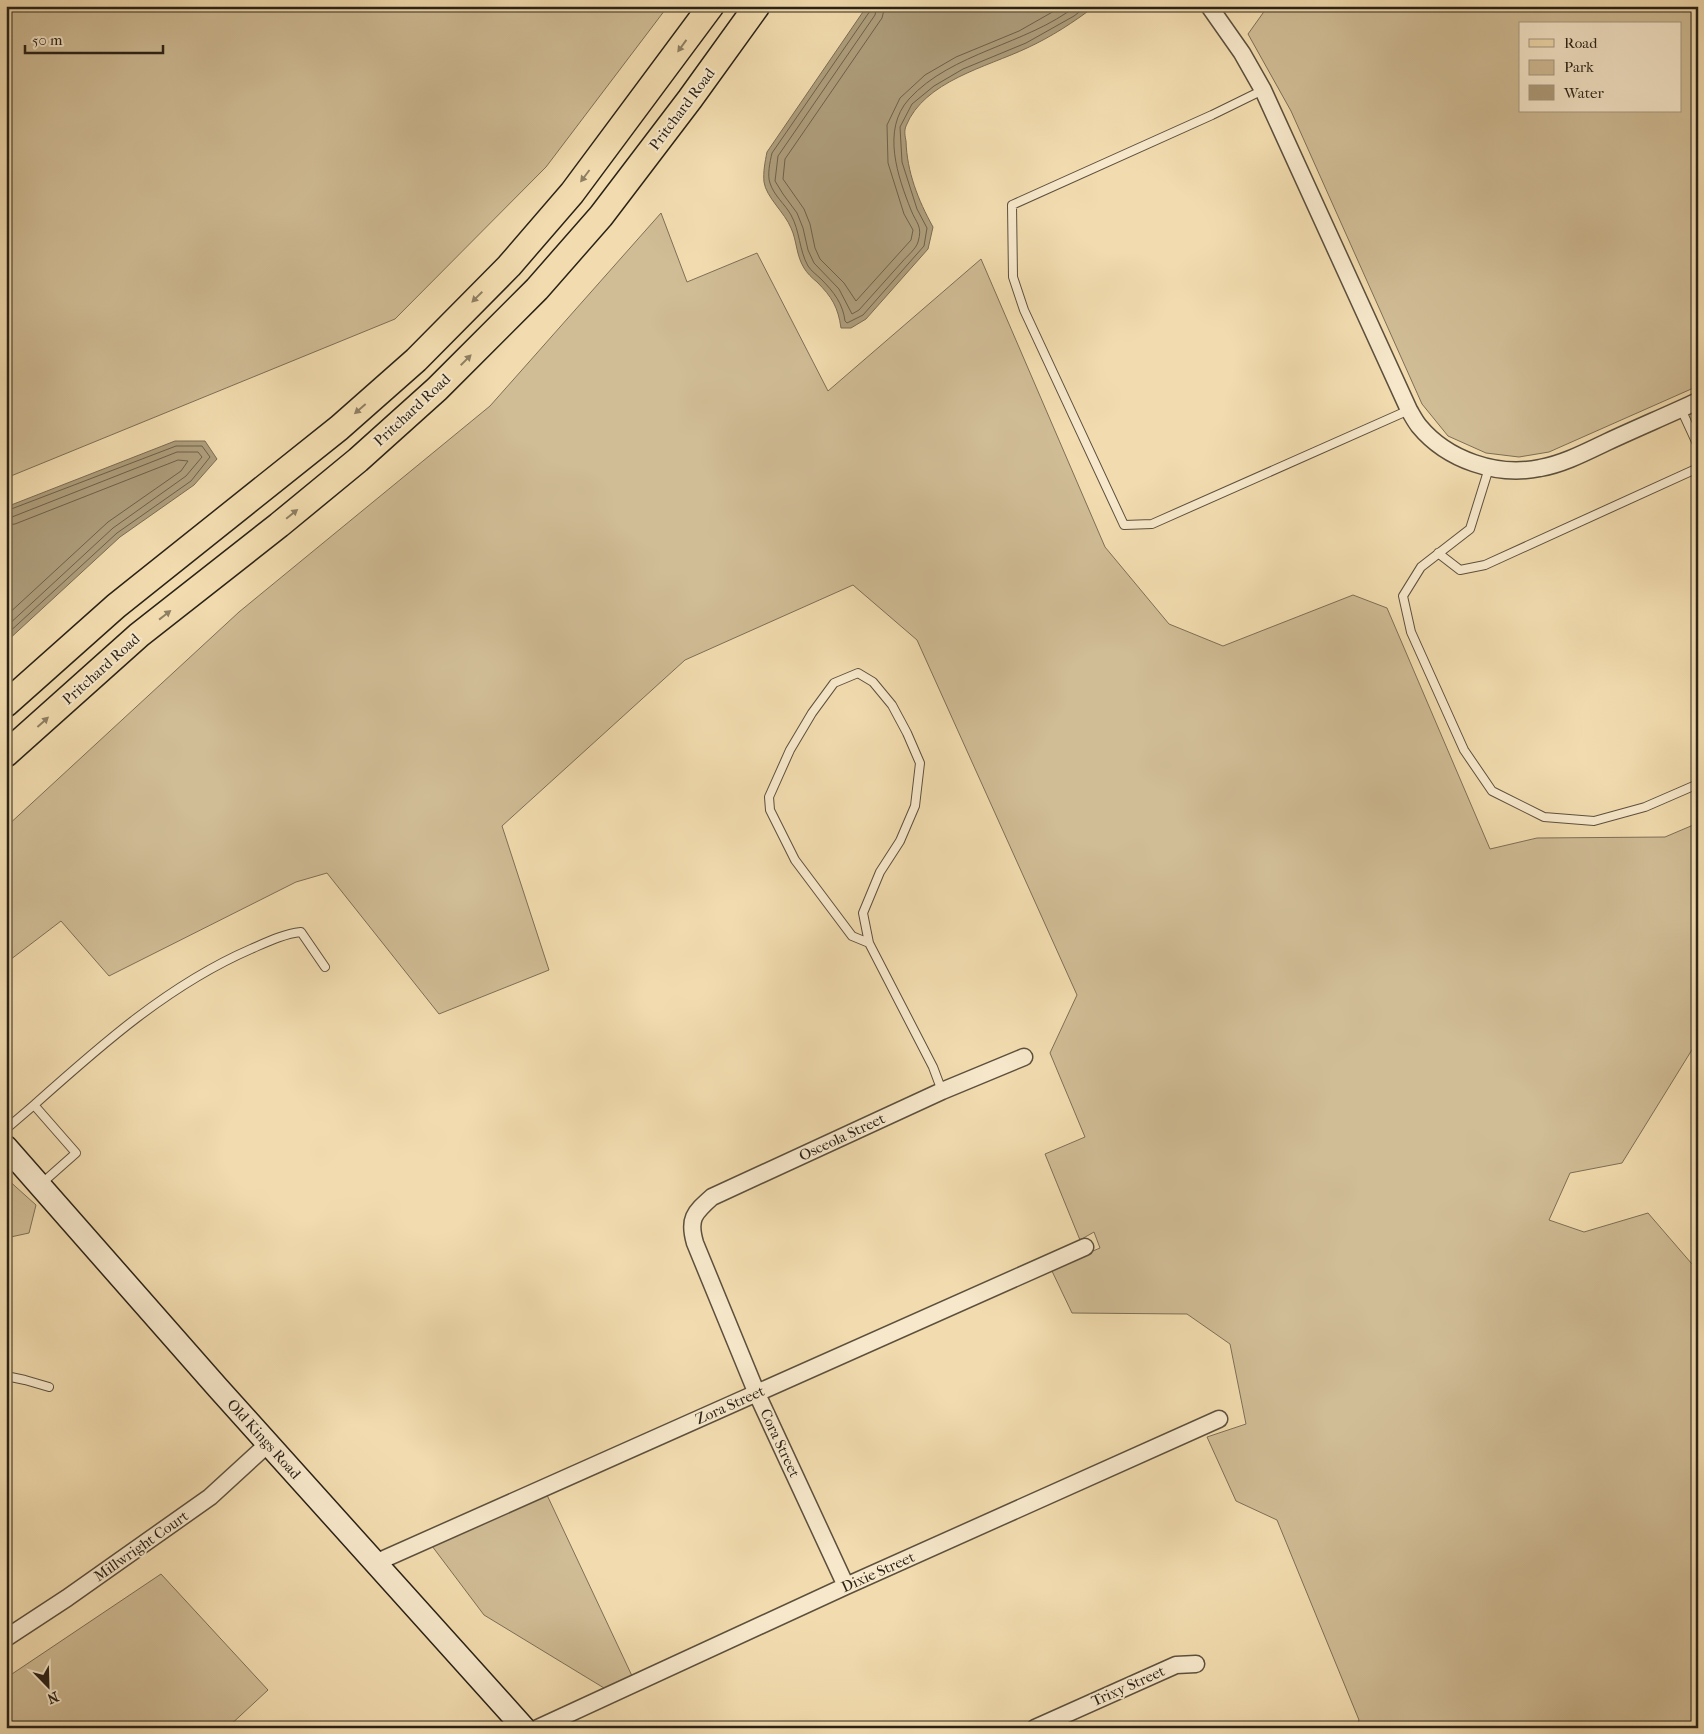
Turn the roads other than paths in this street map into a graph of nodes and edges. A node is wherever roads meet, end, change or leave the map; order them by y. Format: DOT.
graph roads {
  1 [pos="711,6"];
  2 [pos="757,6"];
  3 [pos="1209,6"];
  4 [pos="1263,90"];
  5 [pos="1698,401"];
  6 [pos="1681,409"];
  7 [pos="1409,410"];
  8 [pos="1698,446"];
  9 [pos="1489,468"];
  10 [pos="1698,468"];
  11 [pos="1438,553"];
  12 [pos="6,704"];
  13 [pos="6,754"];
  14 [pos="1698,784"];
  15 [pos="869,943"];
  16 [pos="326,967"];
  17 [pos="1024,1057"];
  18 [pos="942,1091"];
  19 [pos="34,1105"];
  20 [pos="6,1129"];
  21 [pos="6,1147"];
  22 [pos="39,1185"];
  23 [pos="695,1243"];
  24 [pos="1085,1247"];
  25 [pos="6,1376"];
  26 [pos="49,1387"];
  27 [pos="757,1394"];
  28 [pos="1218,1419"];
  29 [pos="268,1443"];
  30 [pos="376,1563"];
  31 [pos="846,1586"];
  32 [pos="6,1638"];
  33 [pos="1196,1664"];
  34 [pos="524,1728"];
  35 [pos="538,1728"];
  36 [pos="1035,1728"];
  1 -- 12 [label="main road, one-way"];
  13 -- 2 [label="main road, Pritchard Road, one-way"];
  3 -- 4 [label="street"];
  4 -- 7 [label="street"];
  4 -- 7 [label="lane"];
  5 -- 6 [label="street"];
  6 -- 8 [label="lane"];
  6 -- 9 [label="street"];
  7 -- 9 [label="street"];
  9 -- 11 [label="lane"];
  10 -- 11 [label="lane"];
  11 -- 14 [label="lane"];
  15 -- 15 [label="lane"];
  15 -- 18 [label="lane"];
  16 -- 19 [label="lane"];
  17 -- 18 [label="street, Osceola Street"];
  18 -- 23 [label="street, Osceola Street"];
  19 -- 20 [label="lane"];
  19 -- 22 [label="lane"];
  21 -- 22 [label="street, Old Kings Road"];
  22 -- 29 [label="street, Old Kings Road"];
  23 -- 27 [label="street, Cora Street"];
  24 -- 27 [label="street, Zora Street"];
  25 -- 26 [label="lane"];
  27 -- 30 [label="street, Zora Street"];
  27 -- 31 [label="street, Cora Street"];
  28 -- 31 [label="street, Dixie Street"];
  29 -- 30 [label="street, Old Kings Road"];
  29 -- 32 [label="street, Millwright Court"];
  30 -- 34 [label="street, Old Kings Road"];
  31 -- 35 [label="street, Dixie Street"];
  33 -- 36 [label="street, Trixy Street"];
}
